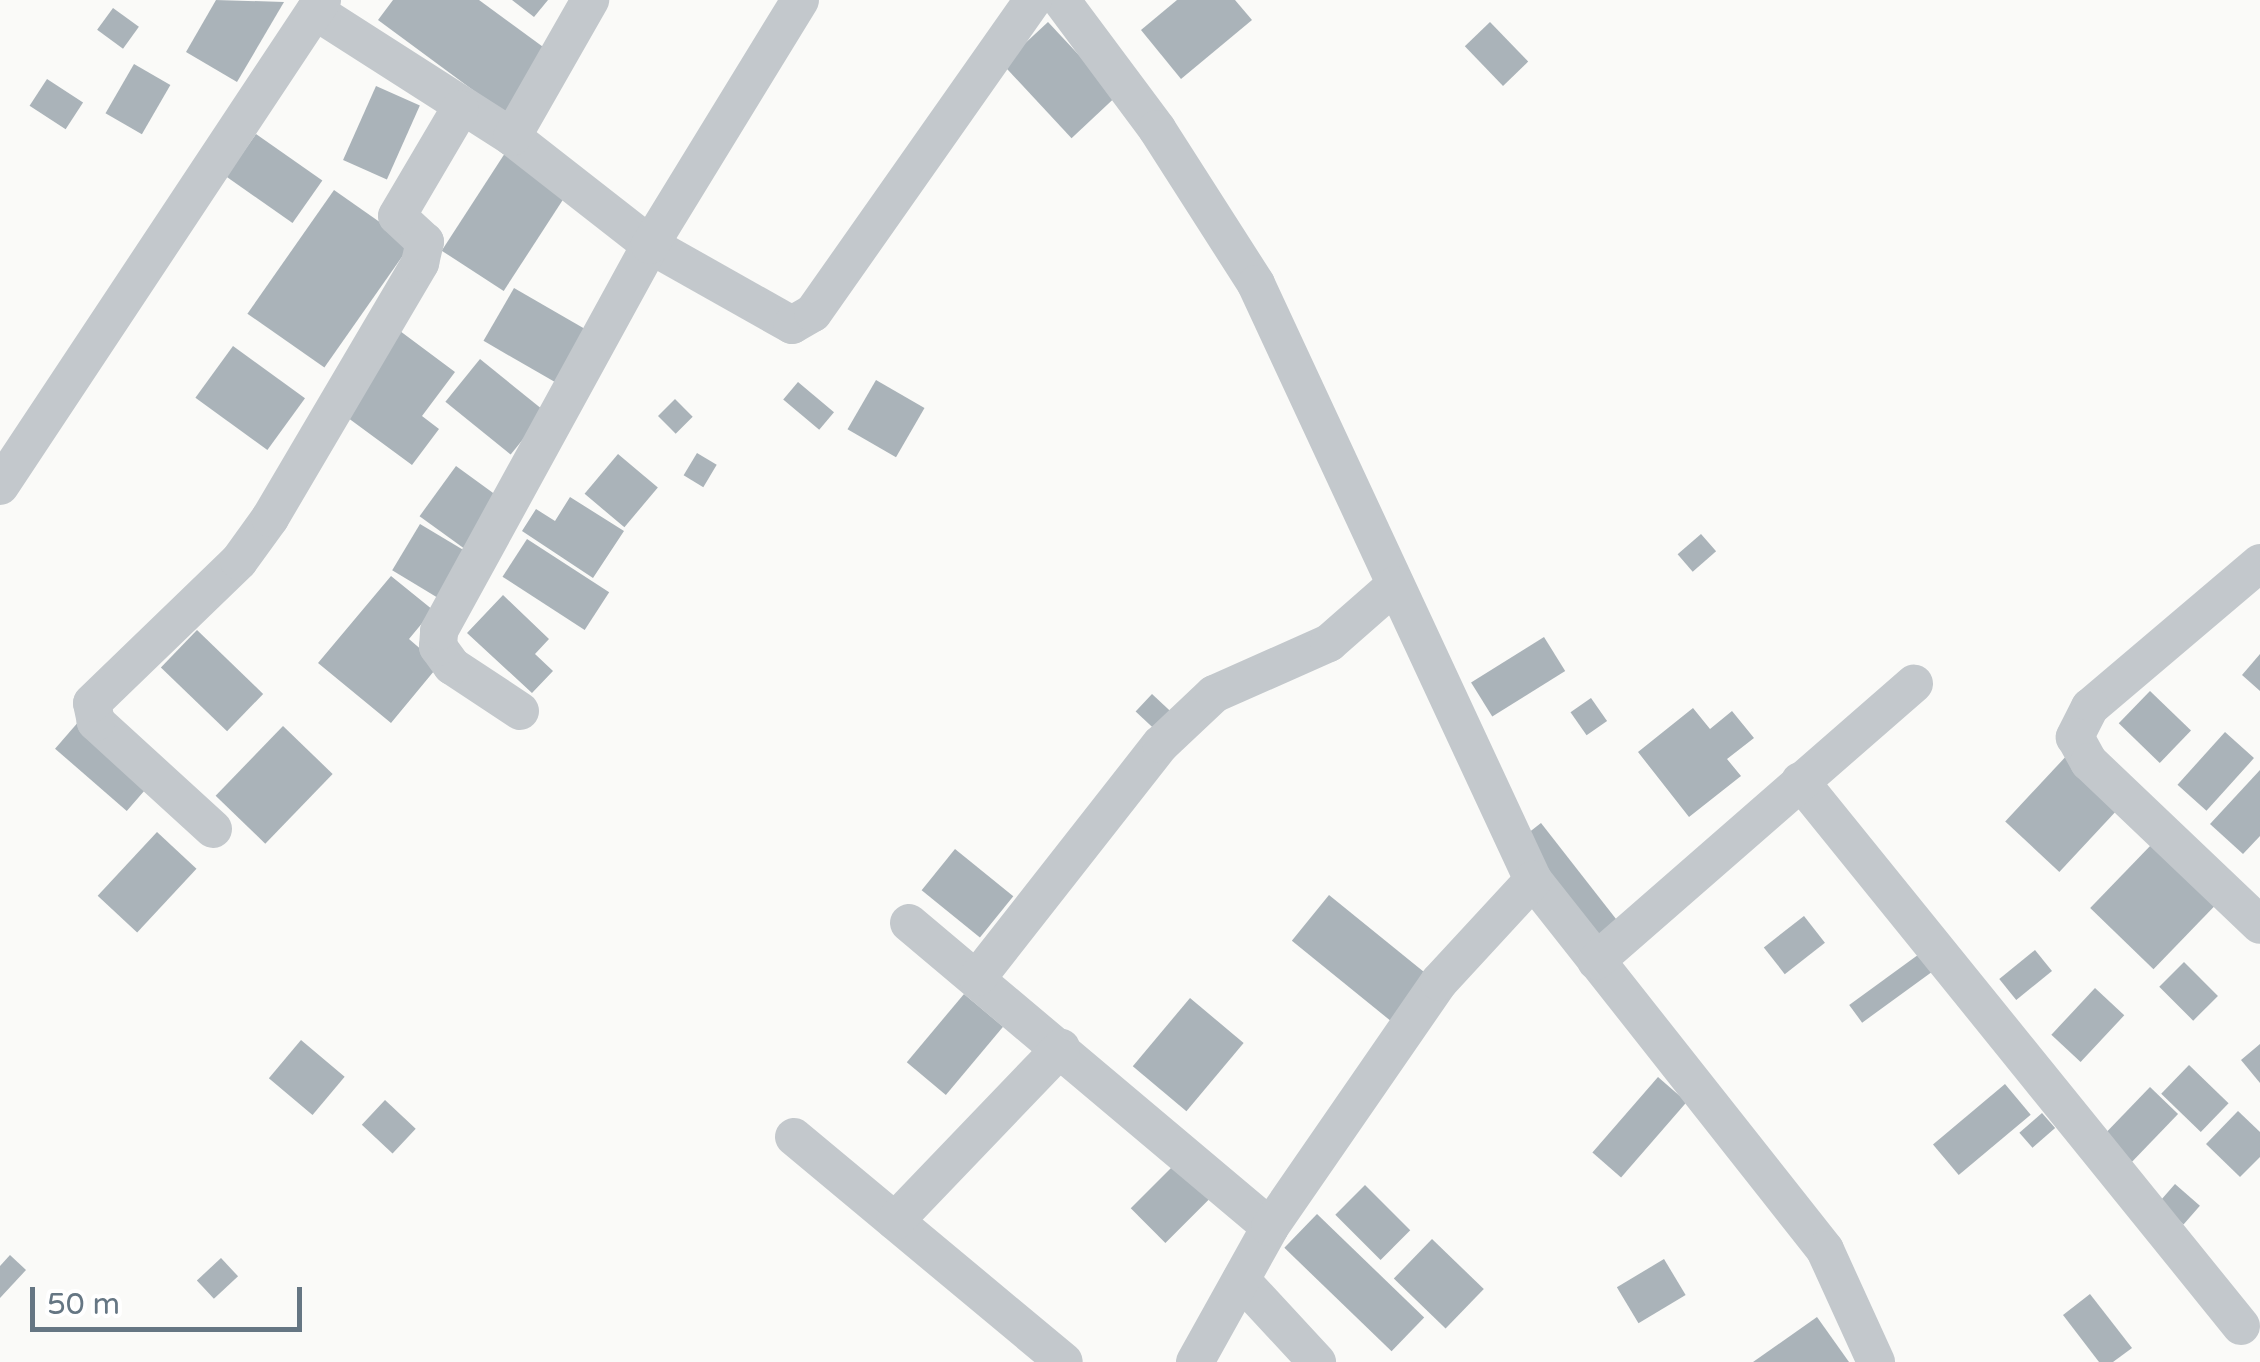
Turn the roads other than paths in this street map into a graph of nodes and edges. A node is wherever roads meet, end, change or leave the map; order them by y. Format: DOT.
graph roads {
  1 [pos="590,0"];
  2 [pos="800,0"];
  3 [pos="1033,0"];
  4 [pos="1061,0"];
  5 [pos="319,5"];
  6 [pos="460,109"];
  7 [pos="512,137"];
  8 [pos="650,245"];
  9 [pos="0,486"];
  10 [pos="2260,563"];
  11 [pos="1395,585"];
  12 [pos="1914,684"];
  13 [pos="520,711"];
  14 [pos="1800,782"];
  15 [pos="213,830"];
  16 [pos="1533,880"];
  17 [pos="909,922"];
  18 [pos="2260,925"];
  19 [pos="1596,960"];
  20 [pos="978,977"];
  21 [pos="1062,1048"];
  22 [pos="794,1137"];
  23 [pos="895,1221"];
  24 [pos="1270,1227"];
  25 [pos="1241,1280"];
  26 [pos="2241,1326"];
  27 [pos="1064,1362"];
  28 [pos="1195,1362"];
  29 [pos="1317,1362"];
  30 [pos="1876,1362"];
  1 -- 7 [label="street"];
  2 -- 8 [label="street"];
  3 -- 8 [label="street"];
  4 -- 11 [label="street"];
  5 -- 6 [label="street"];
  5 -- 9 [label="street"];
  6 -- 7 [label="street"];
  6 -- 15 [label="street"];
  7 -- 8 [label="street"];
  8 -- 13 [label="street"];
  10 -- 18 [label="street"];
  11 -- 16 [label="street"];
  11 -- 20 [label="street"];
  12 -- 14 [label="street"];
  14 -- 19 [label="street"];
  14 -- 26 [label="street"];
  16 -- 19 [label="street"];
  16 -- 24 [label="street"];
  17 -- 20 [label="street"];
  19 -- 30 [label="street"];
  20 -- 21 [label="street"];
  21 -- 23 [label="street"];
  21 -- 24 [label="street"];
  22 -- 23 [label="street"];
  23 -- 27 [label="street"];
  24 -- 25 [label="street"];
  25 -- 28 [label="street"];
  25 -- 29 [label="street"];
}
